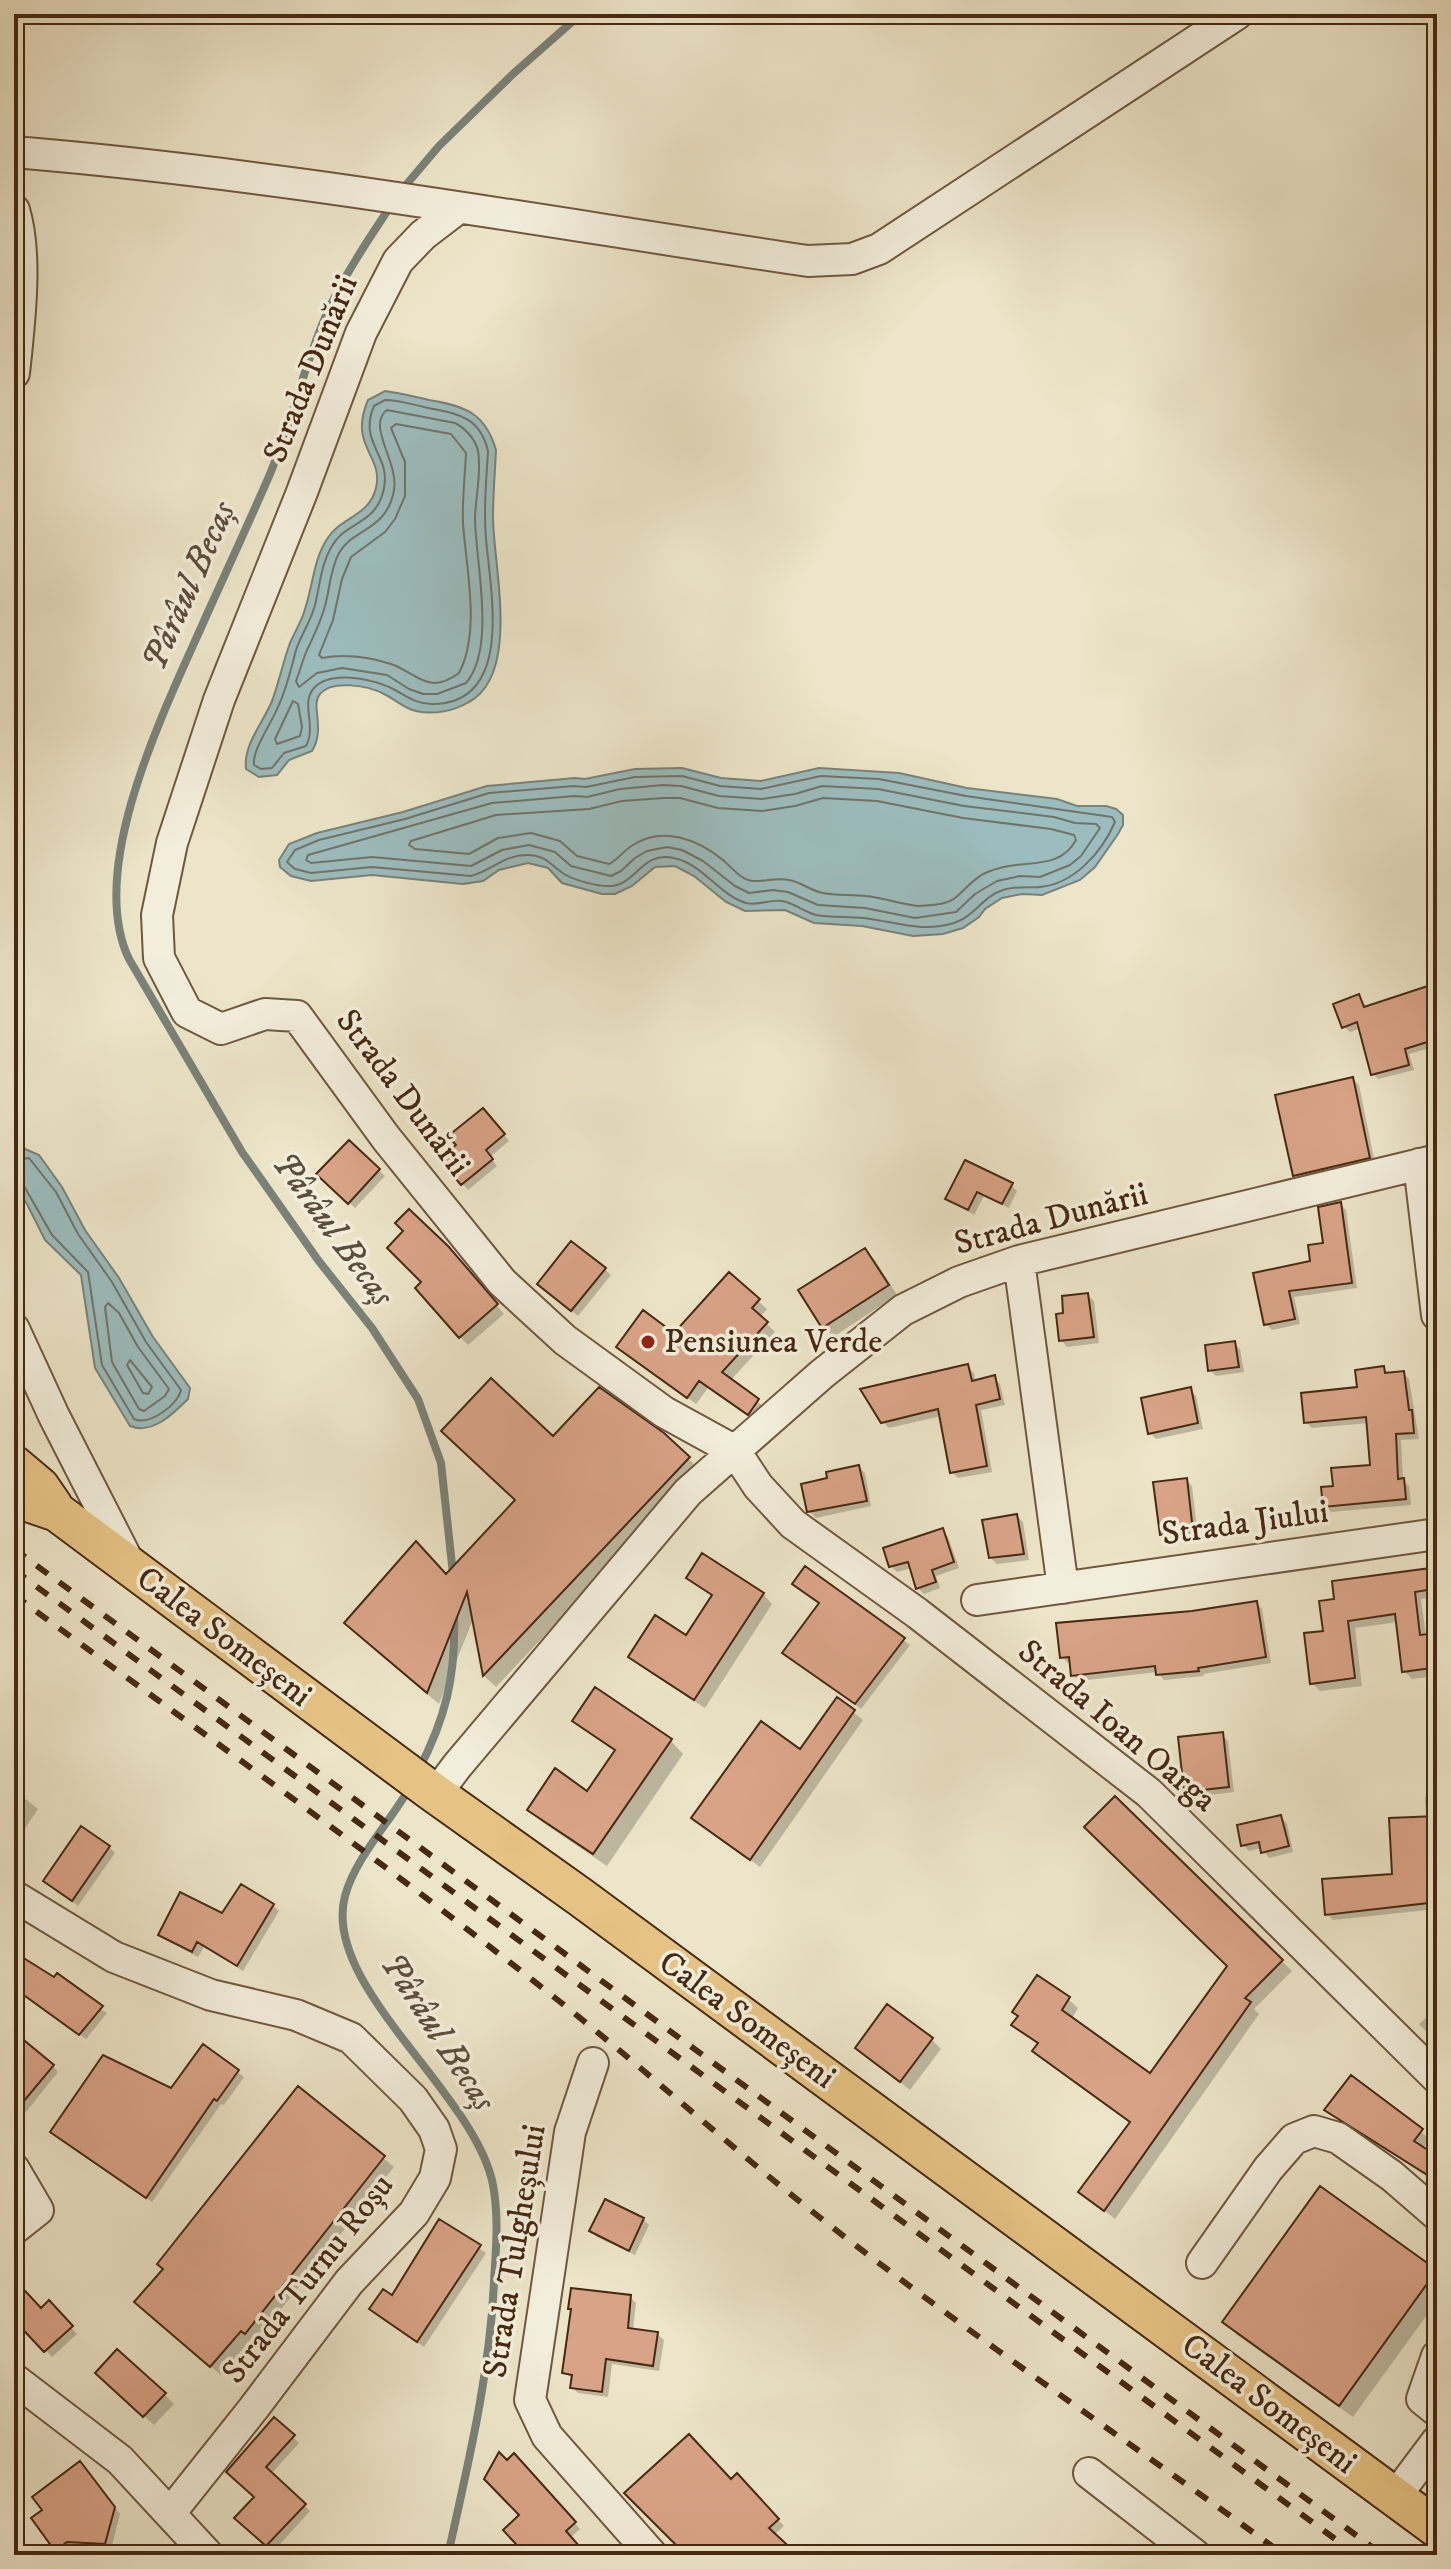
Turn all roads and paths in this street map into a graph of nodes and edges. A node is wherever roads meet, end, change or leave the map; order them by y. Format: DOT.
graph roads {
  1 [pos="1237,14"];
  2 [pos="14,152"];
  3 [pos="443,207"];
  4 [pos="14,210"];
  5 [pos="14,373"];
  6 [pos="1428,1162"];
  7 [pos="1019,1261"];
  8 [pos="1437,1315"];
  9 [pos="14,1329"];
  10 [pos="735,1451"];
  11 [pos="14,1465"];
  12 [pos="14,1495"];
  13 [pos="57,1512"];
  14 [pos="1437,1534"];
  15 [pos="131,1567"];
  16 [pos="1063,1588"];
  17 [pos="977,1600"];
  18 [pos="433,1792"];
  19 [pos="14,1896"];
  20 [pos="593,2063"];
  21 [pos="1437,2078"];
  22 [pos="14,2169"];
  23 [pos="1437,2215"];
  24 [pos="14,2229"];
  25 [pos="1202,2263"];
  26 [pos="1437,2356"];
  27 [pos="14,2379"];
  28 [pos="1437,2411"];
  29 [pos="1437,2441"];
  30 [pos="1089,2473"];
  31 [pos="1395,2497"];
  32 [pos="171,2512"];
  33 [pos="1437,2528"];
  34 [pos="208,2555"];
  35 [pos="652,2555"];
  36 [pos="1195,2555"];
  1 -- 3 [label="street"];
  2 -- 3 [label="street"];
  3 -- 10 [label="street, Strada Dunării"];
  4 -- 5 [label="street"];
  6 -- 7 [label="street, Strada Dunării"];
  6 -- 8 [label="street"];
  7 -- 10 [label="street, Strada Dunării"];
  7 -- 16 [label="street"];
  9 -- 15 [label="street"];
  10 -- 18 [label="street, Strada Dunării"];
  10 -- 21 [label="street, Strada Ioan Oarga"];
  11 -- 13 [label="main road, Calea Someșeni"];
  12 -- 13 [label="main road, Calea Someșeni"];
  13 -- 15 [label="main road, Calea Someșeni"];
  14 -- 16 [label="street, Strada Jiului"];
  15 -- 18 [label="main road, Calea Someșeni"];
  16 -- 17 [label="street, Strada Jiului"];
  18 -- 31 [label="main road, Calea Someșeni"];
  19 -- 32 [label="street, Strada Turnu Roșu"];
  20 -- 35 [label="street, Strada Tulgheșului"];
  22 -- 24 [label="street"];
  23 -- 25 [label="street"];
  26 -- 28 [label="street"];
  27 -- 32 [label="street"];
  29 -- 31 [label="street"];
  30 -- 36 [label="street"];
  31 -- 33 [label="main road, Calea Someșeni"];
  32 -- 34 [label="street"];
}
